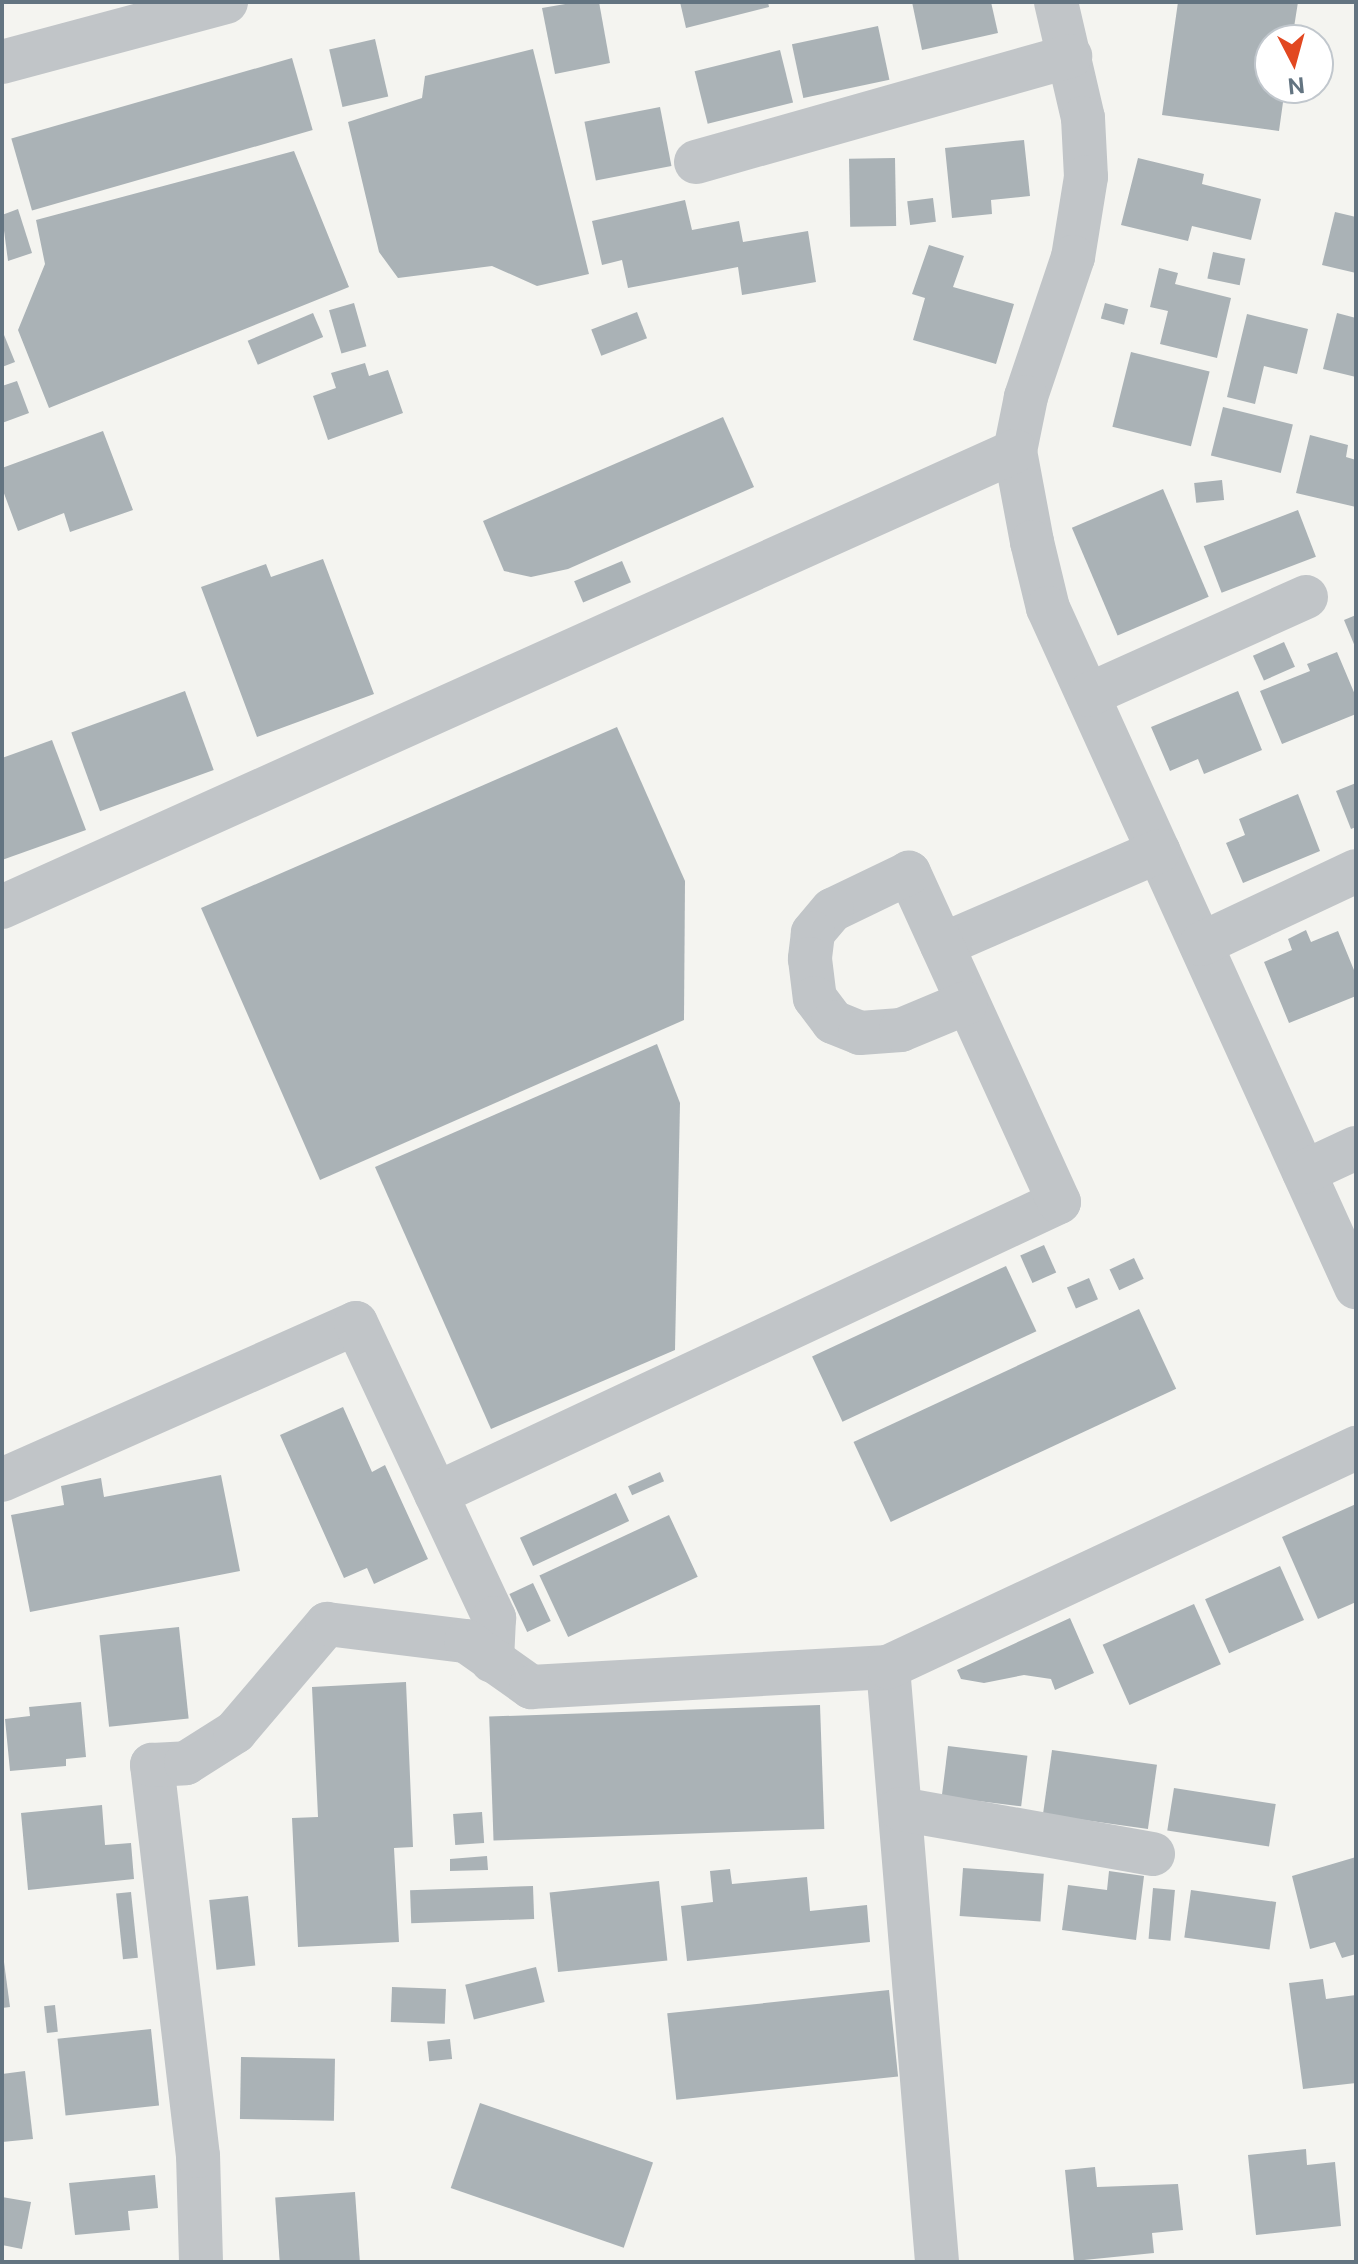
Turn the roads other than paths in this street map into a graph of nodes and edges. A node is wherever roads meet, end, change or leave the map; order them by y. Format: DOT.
graph roads {
  1 [pos="226,2"];
  2 [pos="1056,2"];
  3 [pos="1070,56"];
  4 [pos="2,62"];
  5 [pos="696,162"];
  6 [pos="1015,451"];
  7 [pos="1306,597"];
  8 [pos="1088,695"];
  9 [pos="1159,851"];
  10 [pos="1356,871"];
  11 [pos="2,907"];
  12 [pos="1201,944"];
  13 [pos="942,945"];
  14 [pos="966,1003"];
  15 [pos="1356,1148"];
  16 [pos="1304,1172"];
  17 [pos="1356,1287"];
  18 [pos="1356,1448"];
  19 [pos="2,1480"];
  20 [pos="436,1494"];
  21 [pos="492,1661"];
  22 [pos="888,1667"];
  23 [pos="900,1809"];
  24 [pos="1153,1854"];
  25 [pos="201,2262"];
  26 [pos="937,2262"];
  1 -- 4 [label="street"];
  2 -- 3 [label="street"];
  3 -- 5 [label="street"];
  3 -- 6 [label="street"];
  6 -- 8 [label="street"];
  6 -- 11 [label="street"];
  7 -- 8 [label="street"];
  8 -- 9 [label="street"];
  9 -- 12 [label="street"];
  9 -- 13 [label="street"];
  10 -- 12 [label="street"];
  12 -- 16 [label="street"];
  13 -- 14 [label="street"];
  13 -- 14 [label="street"];
  14 -- 20 [label="street"];
  15 -- 16 [label="street"];
  16 -- 17 [label="street"];
  18 -- 22 [label="street"];
  19 -- 20 [label="street"];
  20 -- 21 [label="street"];
  21 -- 22 [label="street"];
  21 -- 25 [label="street"];
  22 -- 23 [label="street"];
  23 -- 24 [label="street"];
  23 -- 26 [label="street"];
}
